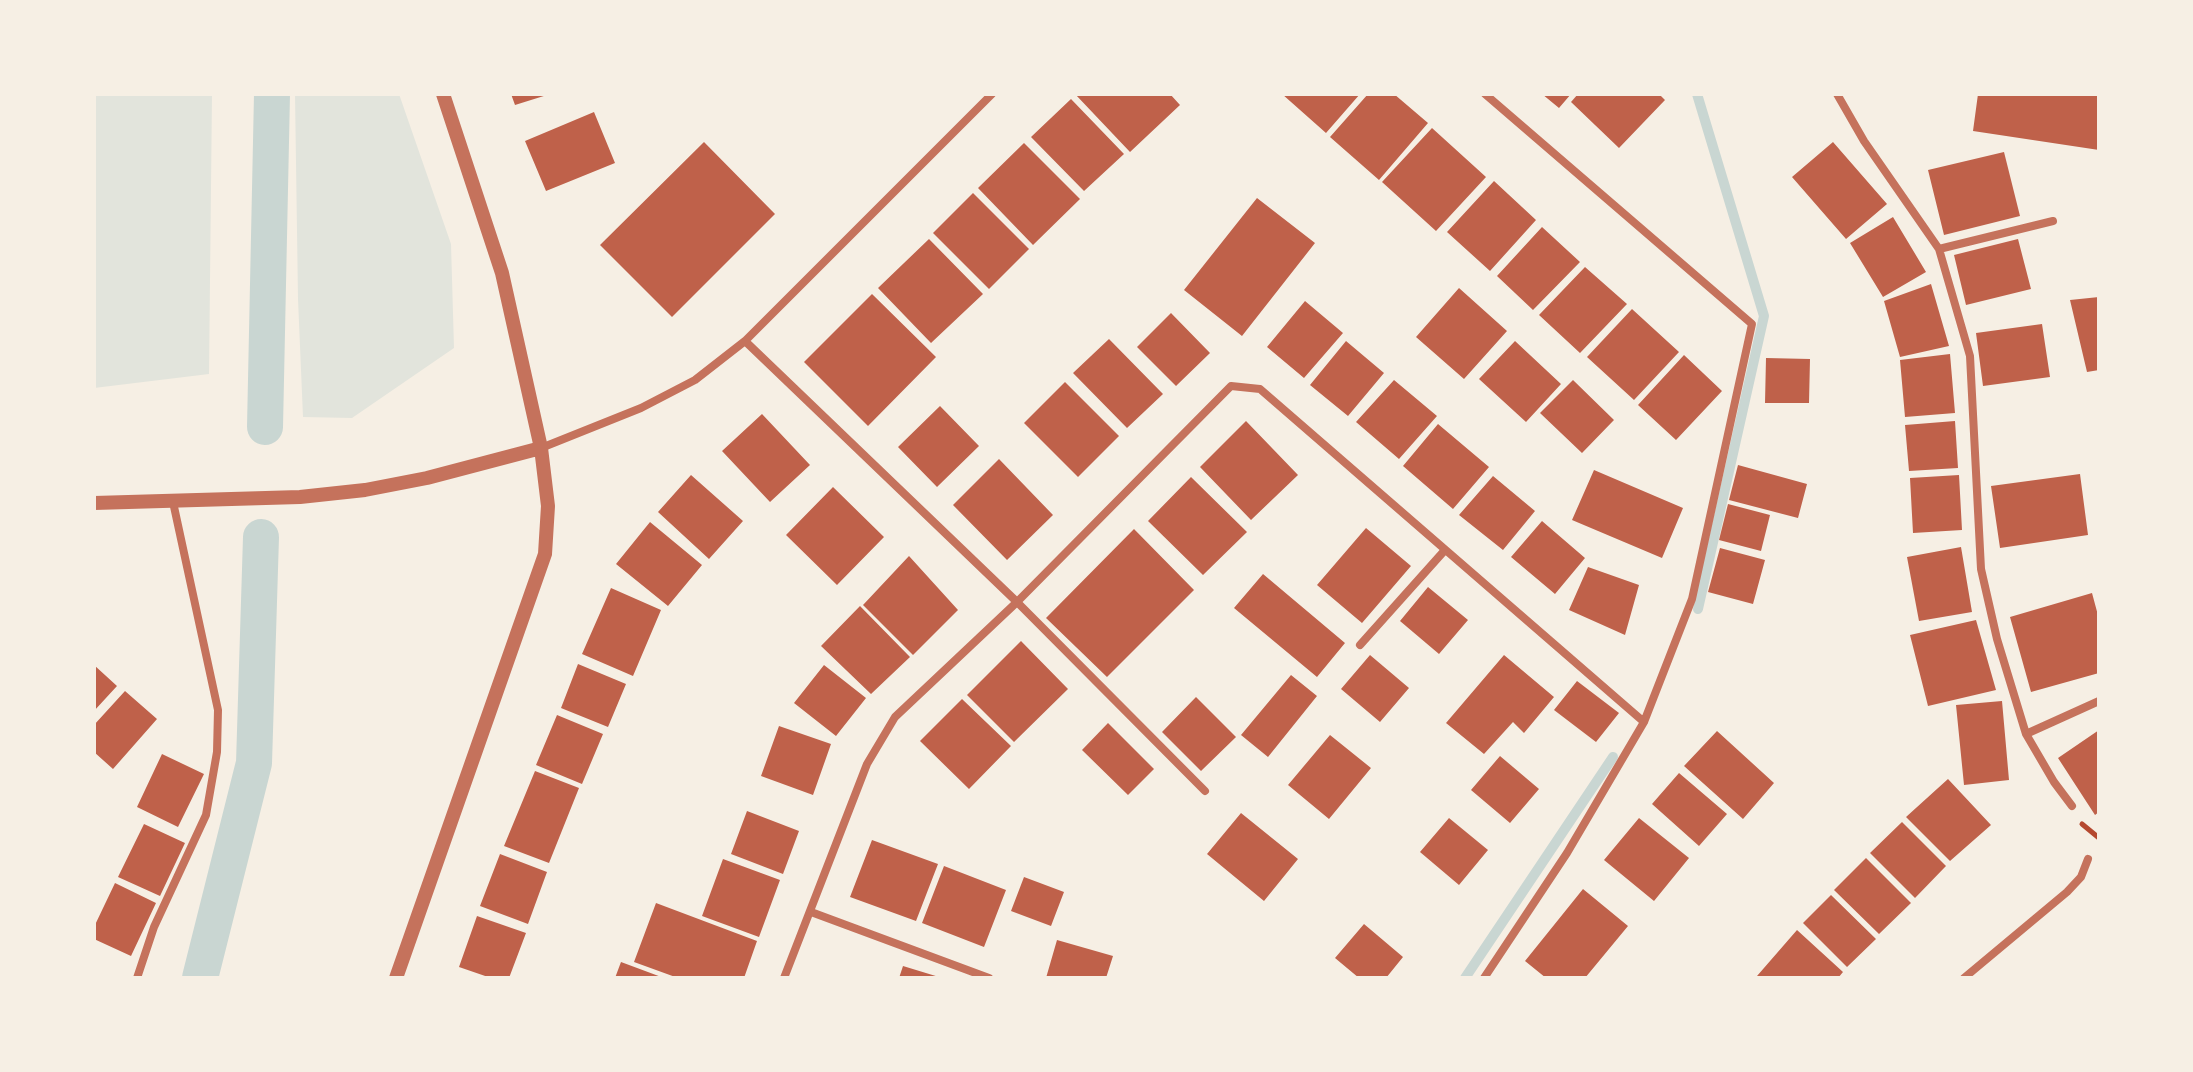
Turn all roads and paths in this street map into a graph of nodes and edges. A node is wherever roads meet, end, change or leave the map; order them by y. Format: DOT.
graph roads {
  1 [pos="443,94"];
  2 [pos="992,94"];
  3 [pos="1485,94"];
  4 [pos="1837,94"];
  5 [pos="2053,221"];
  6 [pos="1939,249"];
  7 [pos="745,341"];
  8 [pos="541,448"];
  9 [pos="173,502"];
  10 [pos="94,503"];
  11 [pos="1445,550"];
  12 [pos="1017,602"];
  13 [pos="1360,645"];
  14 [pos="2099,701"];
  15 [pos="1644,722"];
  16 [pos="2026,734"];
  17 [pos="1205,791"];
  18 [pos="2072,806"];
  19 [pos="2083,827"];
  20 [pos="2099,838"];
  21 [pos="2088,859"];
  22 [pos="811,912"];
  23 [pos="137,978"];
  24 [pos="396,978"];
  25 [pos="784,978"];
  26 [pos="989,978"];
  27 [pos="1484,978"];
  28 [pos="1964,978"];
  1 -- 8 [label="street"];
  2 -- 7 [label="street"];
  3 -- 15 [label="street"];
  4 -- 6 [label="street"];
  5 -- 6 [label="street"];
  6 -- 16 [label="street"];
  7 -- 8 [label="street"];
  7 -- 12 [label="street"];
  8 -- 9 [label="street"];
  8 -- 24 [label="street"];
  9 -- 10 [label="street"];
  9 -- 23 [label="street"];
  11 -- 12 [label="street"];
  11 -- 13 [label="street"];
  11 -- 15 [label="street"];
  12 -- 17 [label="street"];
  12 -- 22 [label="street"];
  14 -- 16 [label="street"];
  15 -- 27 [label="street"];
  16 -- 18 [label="street"];
  19 -- 20 [label="path"];
  21 -- 28 [label="street"];
  22 -- 25 [label="street"];
  22 -- 26 [label="street"];
}
